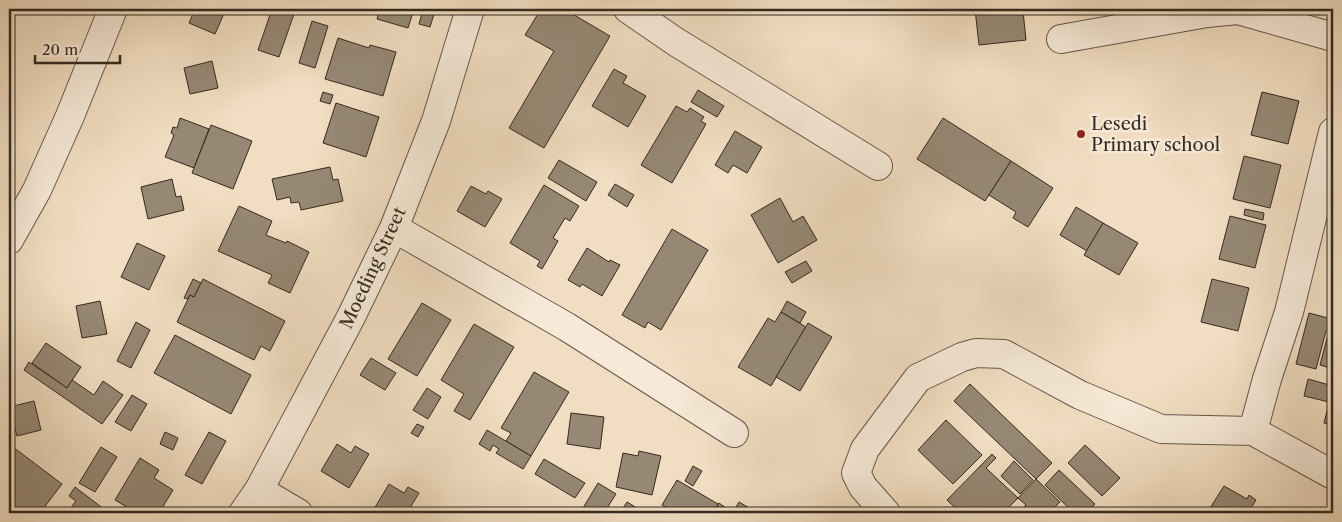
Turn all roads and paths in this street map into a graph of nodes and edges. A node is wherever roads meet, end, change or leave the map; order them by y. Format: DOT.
graph roads {
  1 [pos="113,9"];
  2 [pos="470,9"];
  3 [pos="628,9"];
  4 [pos="1333,37"];
  5 [pos="1061,38"];
  6 [pos="1333,132"];
  7 [pos="878,166"];
  8 [pos="394,228"];
  9 [pos="9,240"];
  10 [pos="1254,431"];
  11 [pos="734,433"];
  12 [pos="1333,475"];
  13 [pos="259,490"];
  14 [pos="242,513"];
  15 [pos="298,513"];
  16 [pos="886,513"];
  1 -- 9 [label="street"];
  2 -- 8 [label="street, Moeding Street"];
  3 -- 7 [label="street"];
  4 -- 5 [label="street"];
  6 -- 10 [label="street"];
  8 -- 11 [label="street"];
  8 -- 13 [label="street, Moeding Street"];
  10 -- 12 [label="street"];
  10 -- 16 [label="street"];
  13 -- 14 [label="street, Moeding Street"];
  13 -- 15 [label="street"];
}
